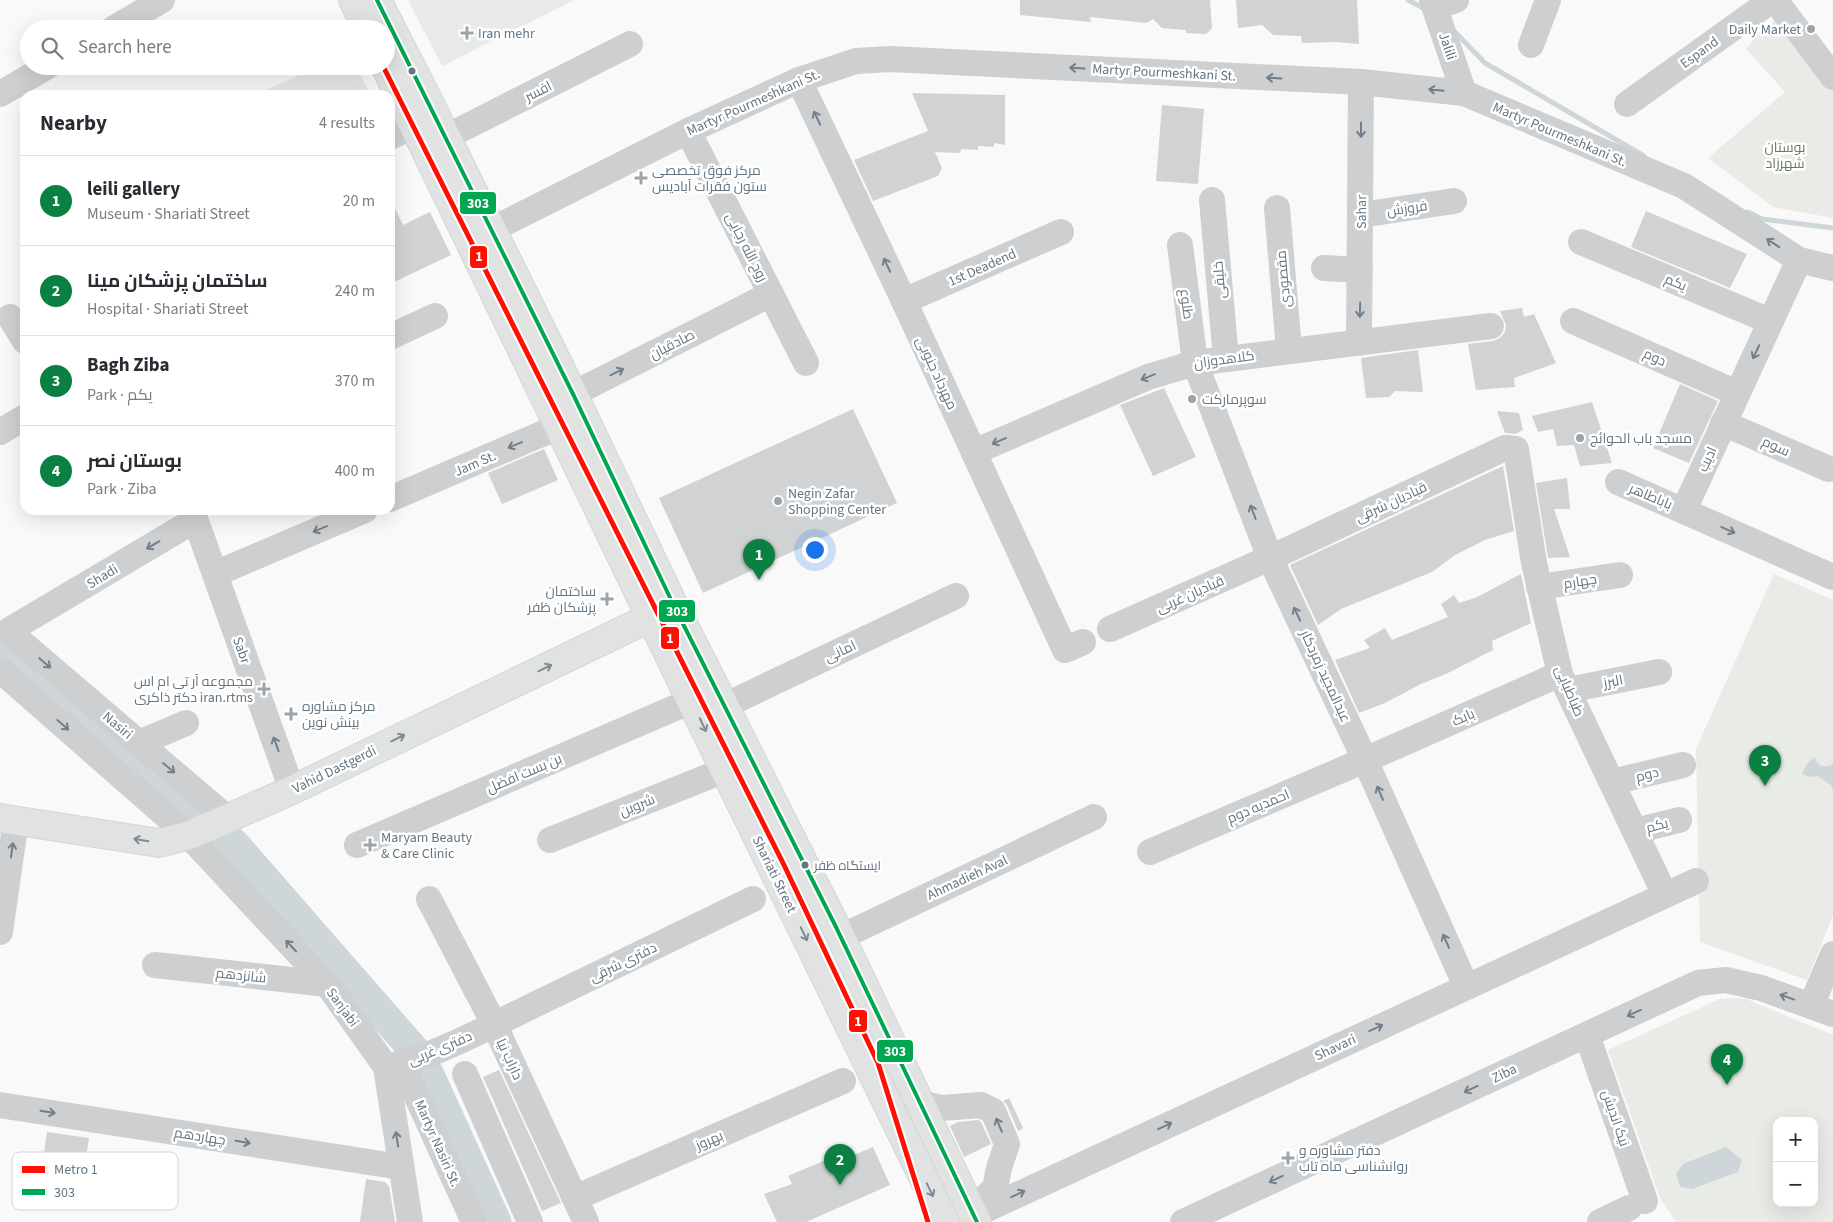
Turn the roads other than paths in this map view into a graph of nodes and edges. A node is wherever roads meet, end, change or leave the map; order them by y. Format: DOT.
graph roads {
  1 [pos="162,0"];
  2 [pos="353,0"];
  3 [pos="377,0"];
  4 [pos="1548,0"];
  5 [pos="1773,0"];
  6 [pos="1441,2"];
  7 [pos="128,20"];
  8 [pos="363,20"];
  9 [pos="387,20"];
  10 [pos="395,36"];
  11 [pos="630,44"];
  12 [pos="1532,45"];
  13 [pos="33,75"];
  14 [pos="387,75"];
  15 [pos="1833,77"];
  16 [pos="799,80"];
  17 [pos="1361,82"];
  18 [pos="391,90"];
  19 [pos="1464,92"];
  20 [pos="0,94"];
  21 [pos="395,104"];
  22 [pos="1627,104"];
  23 [pos="402,131"];
  24 [pos="688,131"];
  25 [pos="446,137"];
  26 [pos="1212,200"];
  27 [pos="1454,201"];
  28 [pos="1277,208"];
  29 [pos="1361,215"];
  30 [pos="491,230"];
  31 [pos="1060,232"];
  32 [pos="1581,242"];
  33 [pos="1180,245"];
  34 [pos="1799,260"];
  35 [pos="1324,268"];
  36 [pos="1833,268"];
  37 [pos="1360,270"];
  38 [pos="771,294"];
  39 [pos="904,301"];
  40 [pos="435,316"];
  41 [pos="10,317"];
  42 [pos="1573,321"];
  43 [pos="1770,321"];
  44 [pos="1491,326"];
  45 [pos="20,333"];
  46 [pos="395,335"];
  47 [pos="1359,343"];
  48 [pos="1289,350"];
  49 [pos="1226,359"];
  50 [pos="806,363"];
  51 [pos="1195,363"];
  52 [pos="1738,392"];
  53 [pos="573,394"];
  54 [pos="1723,423"];
  55 [pos="560,426"];
  56 [pos="1511,448"];
  57 [pos="974,452"];
  58 [pos="1829,469"];
  59 [pos="1618,482"];
  60 [pos="395,497"];
  61 [pos="1684,510"];
  62 [pos="193,515"];
  63 [pos="353,515"];
  64 [pos="1270,558"];
  65 [pos="215,574"];
  66 [pos="1620,575"];
  67 [pos="1833,577"];
  68 [pos="1540,588"];
  69 [pos="956,596"];
  70 [pos="662,621"];
  71 [pos="1110,629"];
  72 [pos="8,631"];
  73 [pos="1083,642"];
  74 [pos="0,670"];
  75 [pos="1659,672"];
  76 [pos="1564,682"];
  77 [pos="691,701"];
  78 [pos="724,706"];
  79 [pos="186,723"];
  80 [pos="139,743"];
  81 [pos="1365,760"];
  82 [pos="1683,765"];
  83 [pos="725,770"];
  84 [pos="1612,782"];
  85 [pos="292,790"];
  86 [pos="1094,817"];
  87 [pos="8,819"];
  88 [pos="1678,820"];
  89 [pos="208,827"];
  90 [pos="1635,831"];
  91 [pos="550,840"];
  92 [pos="792,840"];
  93 [pos="357,845"];
  94 [pos="764,852"];
  95 [pos="1150,852"];
  96 [pos="1696,881"];
  97 [pos="1665,895"];
  98 [pos="429,899"];
  99 [pos="753,899"];
  100 [pos="0,932"];
  101 [pos="841,937"];
  102 [pos="1833,954"];
  103 [pos="155,966"];
  104 [pos="327,984"];
  105 [pos="1466,986"];
  106 [pos="1822,1010"];
  107 [pos="494,1024"];
  108 [pos="1587,1035"];
  109 [pos="394,1065"];
  110 [pos="465,1074"];
  111 [pos="842,1081"];
  112 [pos="918,1102"];
  113 [pos="0,1105"];
  114 [pos="401,1166"];
  115 [pos="575,1198"];
  116 [pos="976,1218"];
  117 [pos="410,1222"];
  118 [pos="474,1222"];
  119 [pos="530,1222"];
  120 [pos="586,1222"];
  121 [pos="945,1222"];
  122 [pos="1183,1222"];
  123 [pos="1600,1222"];
  1 -- 7 [label="street"];
  2 -- 8 [label="main road"];
  3 -- 9 [label="main road, Shariati Street"];
  4 -- 12 [label="street"];
  5 -- 15 [label="street"];
  5 -- 22 [label="street, Espand"];
  6 -- 19 [label="street, Jalili"];
  10 -- 25 [label="main road, Shariati Street"];
  11 -- 25 [label="street, افسر"];
  13 -- 20 [label="street"];
  14 -- 18 [label="main road, Shariati Street"];
  17 -- 16 [label="street, Martyr Pourmeshkani St., one-way"];
  16 -- 24 [label="street, Martyr Pourmeshkani St."];
  39 -- 16 [label="street, مهرداد جنوبی, one-way"];
  19 -- 17 [label="street, Martyr Pourmeshkani St., one-way"];
  17 -- 29 [label="street, Sahar, one-way"];
  34 -- 19 [label="street, Martyr Pourmeshkani St., one-way"];
  21 -- 23 [label="main road, Shariati Street"];
  23 -- 55 [label="main road, Shariati Street"];
  24 -- 30 [label="street, Martyr Pourmeshkani St."];
  24 -- 38 [label="street, روح الله رجایی"];
  25 -- 30 [label="main road, Shariati Street"];
  26 -- 49 [label="street, خلیقی"];
  27 -- 29 [label="street, فروزش"];
  28 -- 48 [label="street, مقصودی"];
  29 -- 37 [label="street, Sahar"];
  30 -- 53 [label="main road, Shariati Street"];
  31 -- 39 [label="street, 1st Deadend"];
  32 -- 43 [label="street, یکم"];
  33 -- 51 [label="street, طلوع"];
  34 -- 36 [label="street, Martyr Pourmeshkani St."];
  34 -- 43 [label="street, ادیب"];
  35 -- 37 [label="street"];
  37 -- 47 [label="street, Sahar, one-way"];
  38 -- 50 [label="street, روح الله رجایی"];
  53 -- 38 [label="street, صادقیان, one-way"];
  39 -- 57 [label="street, مهرداد جنوبی"];
  40 -- 46 [label="street"];
  41 -- 45 [label="street"];
  42 -- 52 [label="street, دوم"];
  43 -- 52 [label="street, ادیب, one-way"];
  44 -- 47 [label="street, کلاهدوزان"];
  47 -- 48 [label="street, کلاهدوزان"];
  48 -- 49 [label="street, کلاهدوزان"];
  49 -- 51 [label="street, کلاهدوزان"];
  51 -- 57 [label="street, کلاهدوزان, one-way"];
  64 -- 51 [label="street, عبدالمجید زمردکار, one-way"];
  52 -- 54 [label="street, ادیب"];
  53 -- 70 [label="main road, Shariati Street"];
  54 -- 58 [label="street, سوم"];
  54 -- 61 [label="street, ادیب"];
  55 -- 60 [label="street, Jam St., one-way"];
  55 -- 70 [label="main road, Shariati Street"];
  56 -- 64 [label="street, قبادیان شرقی"];
  56 -- 68 [label="street, طباطبایی"];
  57 -- 73 [label="street, مهرداد جنوبی"];
  59 -- 61 [label="street, باباطاهر"];
  61 -- 67 [label="street, one-way"];
  62 -- 65 [label="street, Sabr"];
  62 -- 72 [label="street, Shadi, one-way"];
  63 -- 65 [label="street, one-way"];
  64 -- 71 [label="street, قبادیان غربی"];
  81 -- 64 [label="street, عبدالمجید زمردکار, one-way"];
  85 -- 65 [label="street, Sabr, one-way"];
  66 -- 68 [label="street, چهارم"];
  68 -- 76 [label="street, طباطبایی"];
  69 -- 78 [label="street, امانی"];
  70 -- 77 [label="main road, Shariati Street"];
  70 -- 78 [label="main road, Shariati Street"];
  85 -- 70 [label="main road, Vahid Dastgerdi, one-way"];
  72 -- 80 [label="street, Nasiri, one-way"];
  74 -- 89 [label="street, one-way"];
  75 -- 76 [label="street, البرز"];
  76 -- 81 [label="street, بابک"];
  76 -- 84 [label="street, طباطبایی"];
  77 -- 83 [label="main road, Shariati Street, one-way"];
  77 -- 93 [label="street, بن بست افضل"];
  78 -- 92 [label="main road, Shariati Street"];
  79 -- 80 [label="street"];
  80 -- 89 [label="street, Nasiri, one-way"];
  81 -- 95 [label="street, احمدیه دوم"];
  105 -- 81 [label="street, عبدالمجید زمردکار, one-way"];
  82 -- 84 [label="street, دوم"];
  83 -- 91 [label="street, شروین"];
  83 -- 94 [label="main road, Shariati Street"];
  84 -- 90 [label="street, طباطبایی"];
  85 -- 89 [label="main road, Vahid Dastgerdi"];
  86 -- 101 [label="street, Ahmadieh Aval"];
  89 -- 87 [label="main road, Vahid Dastgerdi, one-way"];
  100 -- 87 [label="street, one-way"];
  88 -- 90 [label="street, یکم"];
  104 -- 89 [label="street, Sanjabi, one-way"];
  90 -- 97 [label="street, طباطبایی"];
  92 -- 94 [label="main road"];
  92 -- 101 [label="main road, Shariati Street"];
  94 -- 121 [label="main road, Shariati Street, one-way"];
  96 -- 97 [label="street, Shavari"];
  97 -- 105 [label="street, Shavari"];
  98 -- 107 [label="street, داراب نیا"];
  99 -- 107 [label="street, دفتری شرقی"];
  101 -- 112 [label="main road, Shariati Street"];
  102 -- 106 [label="street"];
  103 -- 104 [label="street, شانزدهم"];
  104 -- 109 [label="street, Sanjabi"];
  116 -- 105 [label="street, Shavari, one-way"];
  106 -- 108 [label="street, Ziba, one-way"];
  107 -- 109 [label="street, دفتری غربی"];
  107 -- 115 [label="street, داراب نیا"];
  108 -- 122 [label="street, Ziba, one-way"];
  108 -- 123 [label="street, نیک اندیش"];
  114 -- 109 [label="street, Sanjabi, one-way"];
  109 -- 118 [label="street, Martyr Nasiri St."];
  110 -- 119 [label="street"];
  111 -- 115 [label="street, بهروز"];
  112 -- 116 [label="main road, Shariati Street"];
  116 -- 112 [label="street, one-way"];
  113 -- 114 [label="street, چهاردهم, one-way"];
  114 -- 117 [label="street, Sanjabi"];
  115 -- 120 [label="street, داراب نیا"];
}
